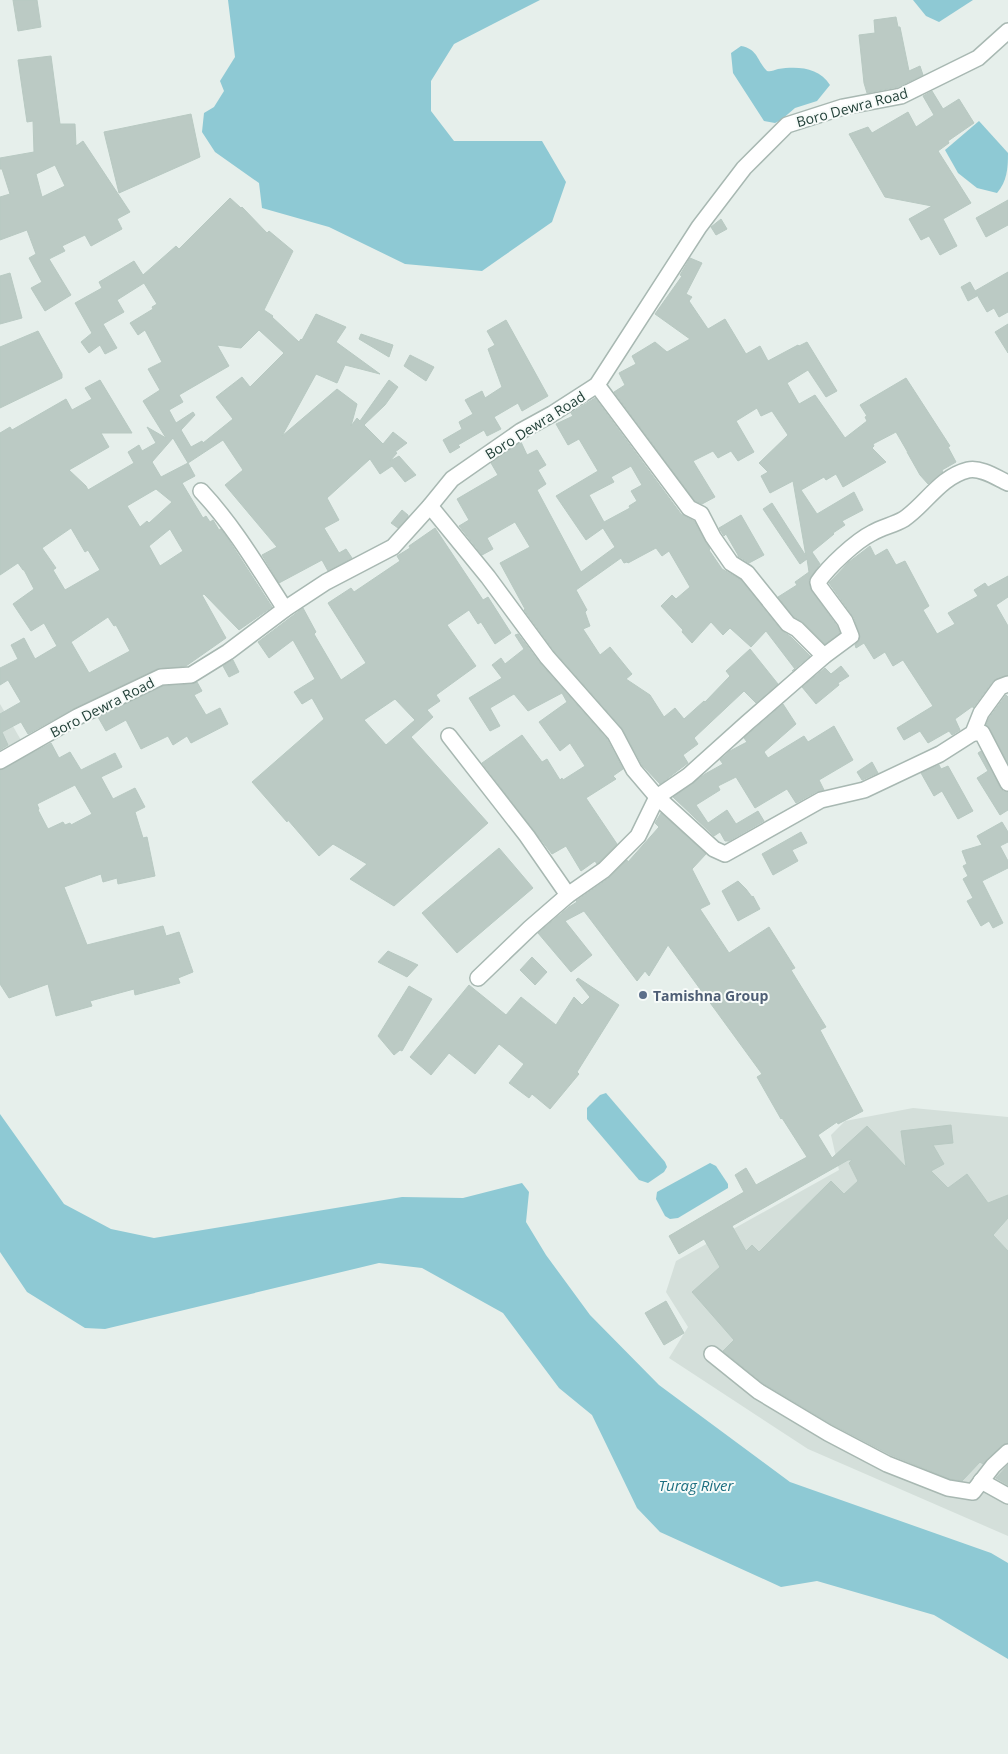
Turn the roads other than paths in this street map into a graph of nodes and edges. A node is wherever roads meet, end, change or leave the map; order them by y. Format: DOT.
graph roads {
  1 [pos="1008,31"];
  2 [pos="597,385"];
  3 [pos="1008,483"];
  4 [pos="201,491"];
  5 [pos="430,506"];
  6 [pos="285,609"];
  7 [pos="824,656"];
  8 [pos="1008,684"];
  9 [pos="972,732"];
  10 [pos="449,736"];
  11 [pos="0,761"];
  12 [pos="1008,783"];
  13 [pos="657,797"];
  14 [pos="568,895"];
  15 [pos="478,978"];
  16 [pos="712,1354"];
  17 [pos="1008,1452"];
  18 [pos="981,1481"];
  19 [pos="1008,1496"];
  1 -- 2 [label="street, Boro Dewra Road"];
  2 -- 5 [label="street, Boro Dewra Road"];
  2 -- 7 [label="street"];
  3 -- 7 [label="street"];
  4 -- 6 [label="street"];
  5 -- 6 [label="street, Boro Dewra Road"];
  5 -- 13 [label="street"];
  6 -- 11 [label="street, Boro Dewra Road"];
  7 -- 13 [label="street"];
  8 -- 9 [label="street"];
  9 -- 12 [label="street"];
  9 -- 13 [label="street"];
  10 -- 14 [label="street"];
  13 -- 14 [label="street"];
  14 -- 15 [label="street"];
  16 -- 18 [label="street"];
  17 -- 18 [label="street"];
  18 -- 19 [label="street"];
}
